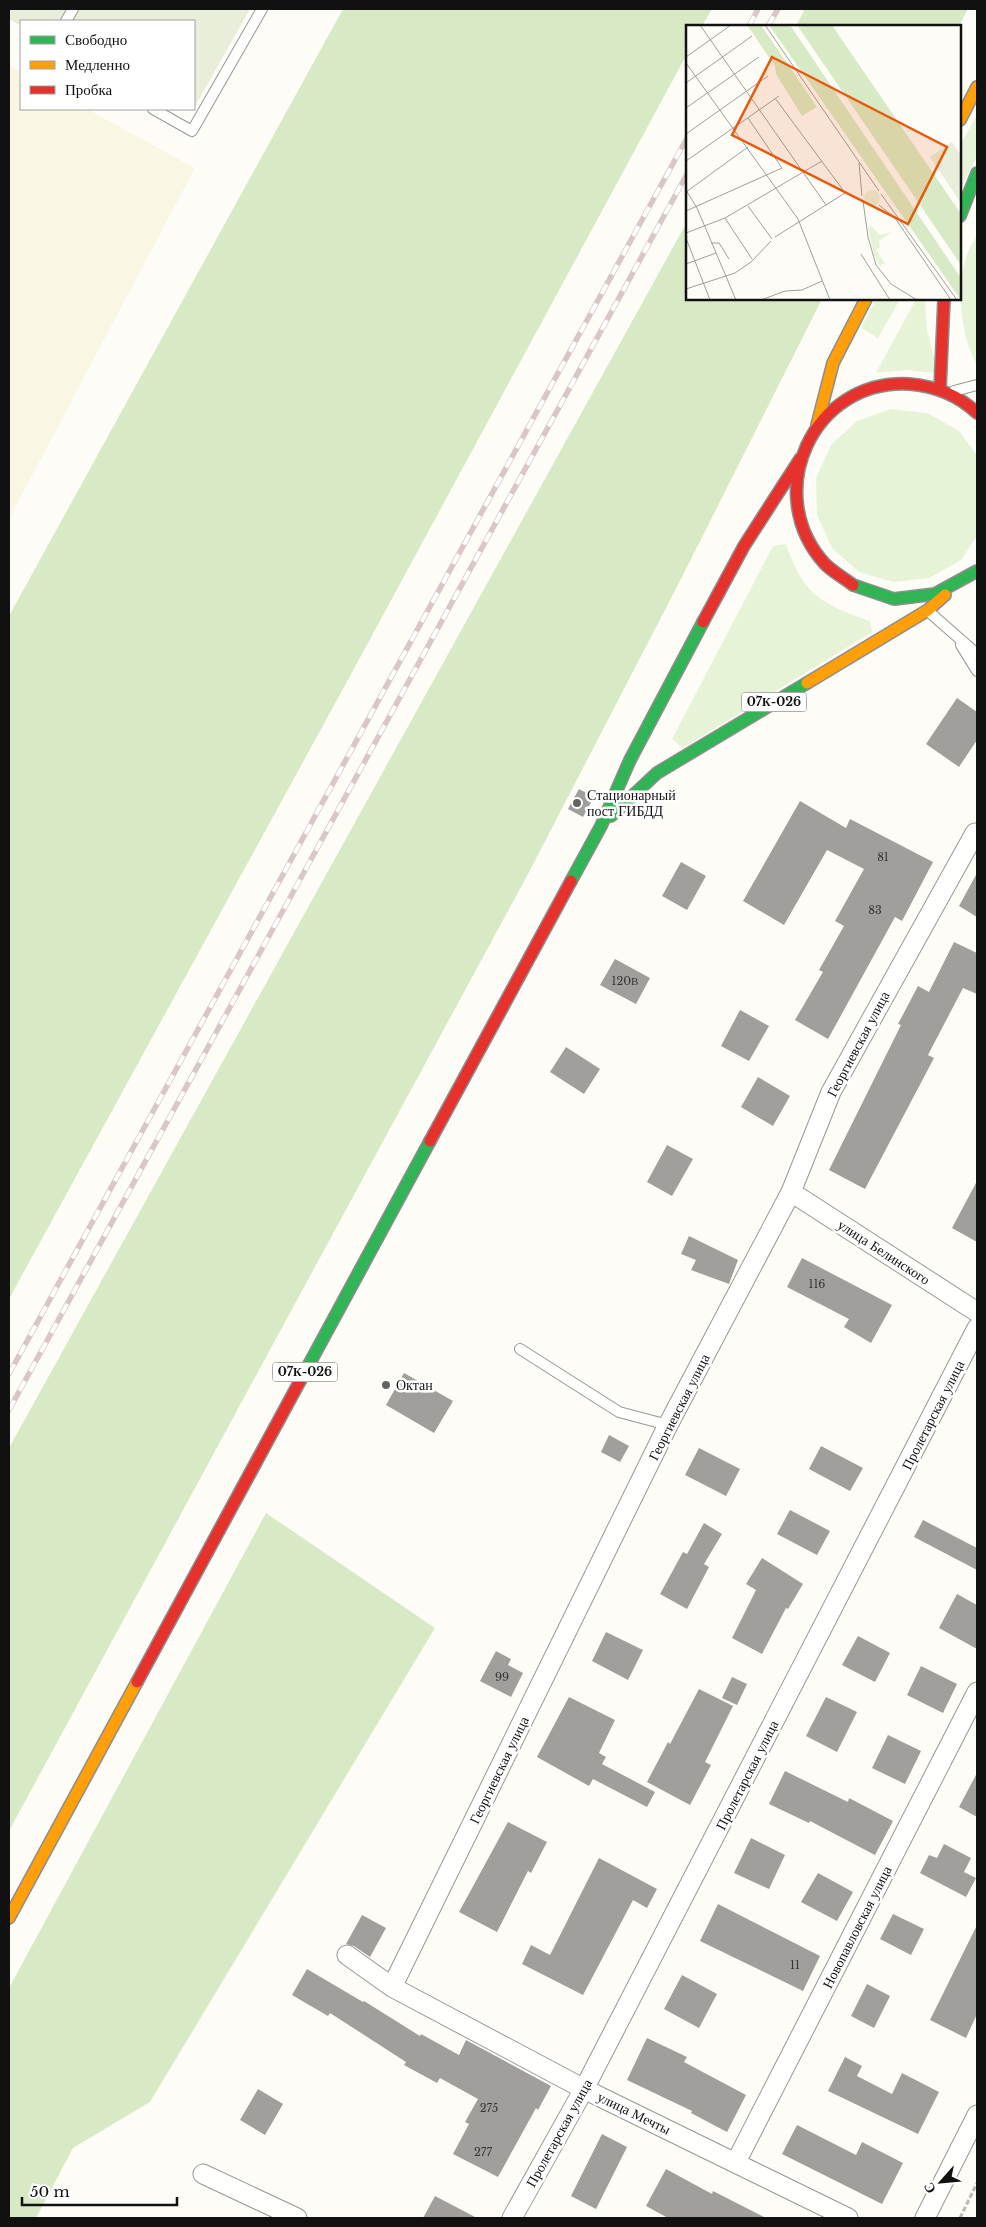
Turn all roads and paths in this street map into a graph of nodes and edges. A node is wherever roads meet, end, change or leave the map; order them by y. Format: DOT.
graph roads {
  1 [pos="73,9"];
  2 [pos="262,9"];
  3 [pos="67,20"];
  4 [pos="977,87"];
  5 [pos="154,110"];
  6 [pos="961,118"];
  7 [pos="977,173"];
  8 [pos="968,195"];
  9 [pos="974,210"];
  10 [pos="961,213"];
  11 [pos="865,300"];
  12 [pos="944,300"];
  13 [pos="977,385"];
  14 [pos="944,390"];
  15 [pos="977,413"];
  16 [pos="817,425"];
  17 [pos="800,459"];
  18 [pos="977,571"];
  19 [pos="954,587"];
  20 [pos="928,610"];
  21 [pos="955,635"];
  22 [pos="977,654"];
  23 [pos="977,671"];
  24 [pos="601,826"];
  25 [pos="976,829"];
  26 [pos="791,1192"];
  27 [pos="977,1312"];
  28 [pos="977,1328"];
  29 [pos="520,1349"];
  30 [pos="668,1426"];
  31 [pos="977,1692"];
  32 [pos="9,1918"];
  33 [pos="347,1955"];
  34 [pos="392,1987"];
  35 [pos="584,2089"];
  36 [pos="977,2115"];
  37 [pos="736,2162"];
  38 [pos="203,2174"];
  39 [pos="977,2183"];
  40 [pos="297,2218"];
  41 [pos="512,2218"];
  42 [pos="848,2218"];
  43 [pos="925,2218"];
  44 [pos="960,2218"];
  1 -- 3 [label="lane"];
  2 -- 5 [label="lane"];
  4 -- 6 [label="main road"];
  7 -- 8 [label="main road"];
  8 -- 9 [label="lane"];
  8 -- 10 [label="main road"];
  11 -- 16 [label="main road"];
  12 -- 14 [label="main road"];
  13 -- 14 [label="lane"];
  14 -- 15 [label="main road"];
  14 -- 16 [label="main road"];
  16 -- 17 [label="main road"];
  17 -- 19 [label="main road"];
  17 -- 24 [label="main road, 07К-026"];
  18 -- 19 [label="main road"];
  19 -- 20 [label="main road, 07К-026"];
  20 -- 21 [label="lane"];
  20 -- 24 [label="main road, 07К-026"];
  21 -- 22 [label="lane"];
  21 -- 23 [label="lane"];
  24 -- 32 [label="main road, 07К-026"];
  25 -- 26 [label="street, Георгиевская улица"];
  26 -- 27 [label="street, улица Белинского"];
  26 -- 30 [label="street, Георгиевская улица"];
  28 -- 35 [label="street, Пролетарская улица"];
  29 -- 30 [label="lane"];
  30 -- 34 [label="street, Георгиевская улица"];
  31 -- 37 [label="street, Новопавловская улица"];
  33 -- 34 [label="street, улица Мечты"];
  34 -- 35 [label="street, улица Мечты"];
  35 -- 37 [label="street, улица Мечты"];
  35 -- 41 [label="street, Пролетарская улица"];
  36 -- 43 [label="street"];
  37 -- 42 [label="street, улица Мечты"];
  38 -- 40 [label="street"];
  39 -- 44 [label="path"];
}
